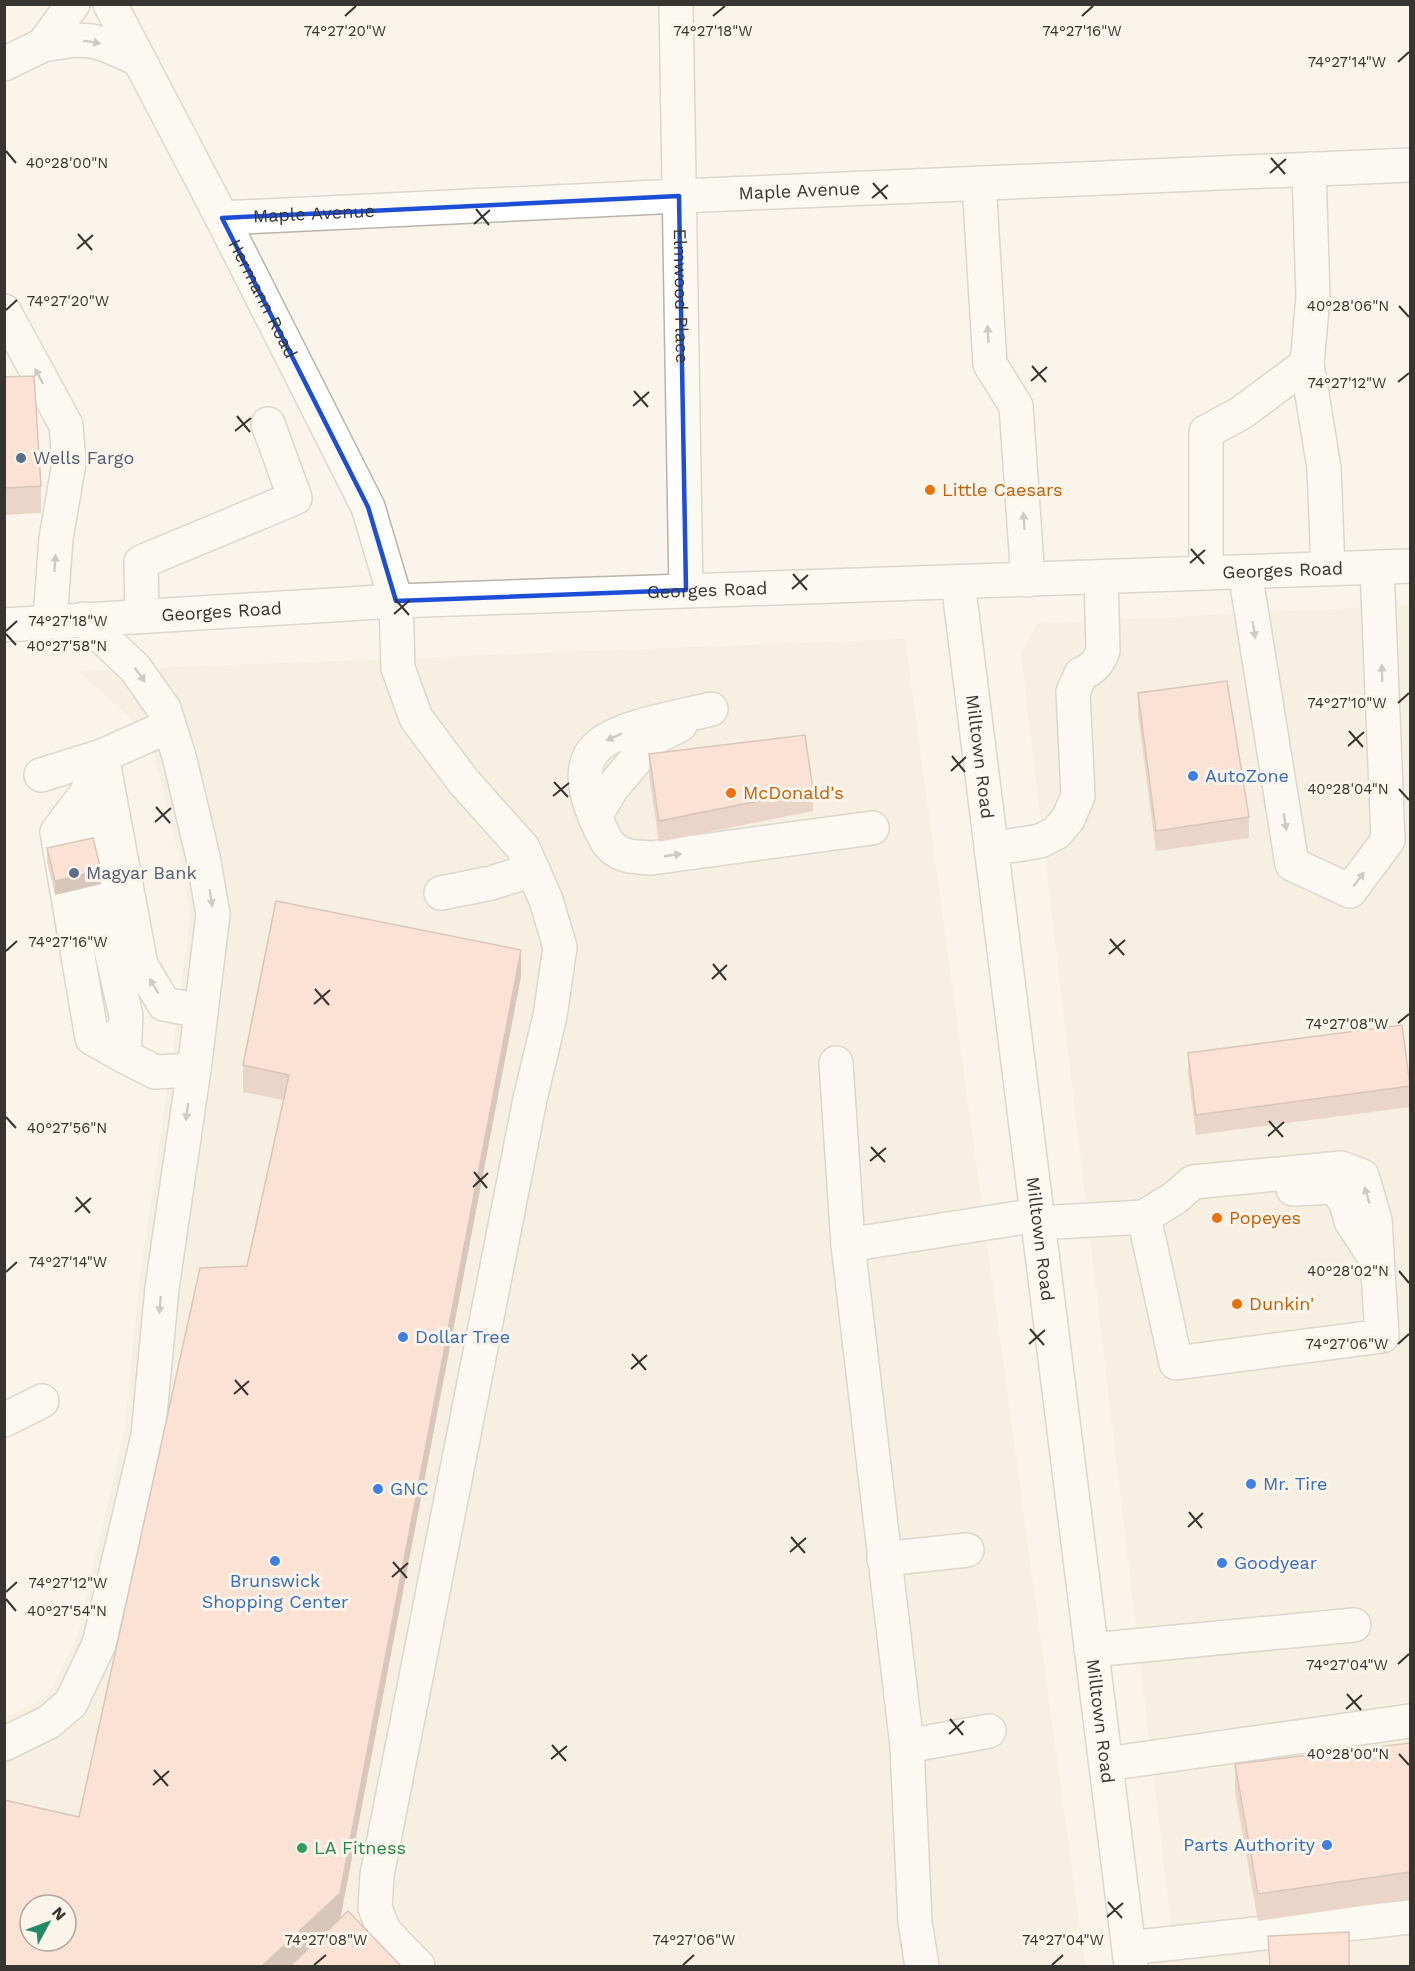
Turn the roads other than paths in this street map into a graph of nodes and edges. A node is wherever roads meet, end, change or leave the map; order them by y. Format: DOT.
graph roads {
  1 [pos="73,4"];
  2 [pos="110,4"];
  3 [pos="676,4"];
  4 [pos="43,45"];
  5 [pos="8,54"];
  6 [pos="138,59"];
  7 [pos="1410,165"];
  8 [pos="1309,169"];
  9 [pos="979,183"];
  10 [pos="680,196"];
  11 [pos="222,218"];
  12 [pos="4,311"];
  13 [pos="1307,364"];
  14 [pos="268,424"];
  15 [pos="1410,566"];
  16 [pos="1377,567"];
  17 [pos="1328,569"];
  18 [pos="1245,572"];
  19 [pos="1206,573"];
  20 [pos="1101,577"];
  21 [pos="1028,580"];
  22 [pos="958,582"];
  23 [pos="686,590"];
  24 [pos="396,601"];
  25 [pos="142,615"];
  26 [pos="83,619"];
  27 [pos="22,628"];
  28 [pos="711,709"];
  29 [pos="169,726"];
  30 [pos="102,756"];
  31 [pos="41,776"];
  32 [pos="872,828"];
  33 [pos="992,849"];
  34 [pos="533,870"];
  35 [pos="441,892"];
  36 [pos="201,1011"];
  37 [pos="836,1063"];
  38 [pos="194,1070"];
  39 [pos="1144,1217"];
  40 [pos="1037,1219"];
  41 [pos="848,1245"];
  42 [pos="42,1401"];
  43 [pos="4,1420"];
  44 [pos="967,1550"];
  45 [pos="884,1558"];
  46 [pos="1354,1625"];
  47 [pos="1091,1650"];
  48 [pos="1410,1720"];
  49 [pos="989,1731"];
  50 [pos="4,1744"];
  51 [pos="907,1746"];
  52 [pos="1106,1764"];
  53 [pos="1410,1917"];
  54 [pos="1128,1962"];
  55 [pos="418,1966"];
  56 [pos="922,1966"];
  1 -- 4 [label="street"];
  2 -- 6 [label="street, Hermann Road"];
  3 -- 10 [label="street, Elmwood Place"];
  4 -- 5 [label="street"];
  4 -- 6 [label="street, one-way"];
  6 -- 11 [label="street, Hermann Road"];
  7 -- 8 [label="street, Maple Avenue"];
  8 -- 9 [label="street, Maple Avenue"];
  8 -- 13 [label="street"];
  9 -- 10 [label="street, Maple Avenue"];
  21 -- 9 [label="street, one-way"];
  10 -- 11 [label="street, Maple Avenue"];
  10 -- 23 [label="street, Elmwood Place"];
  11 -- 24 [label="street, Hermann Road"];
  27 -- 12 [label="street, one-way"];
  13 -- 17 [label="street"];
  13 -- 19 [label="street"];
  14 -- 25 [label="street"];
  15 -- 16 [label="street, Georges Road"];
  16 -- 17 [label="street, Georges Road"];
  18 -- 16 [label="street, one-way"];
  17 -- 18 [label="street, Georges Road"];
  18 -- 19 [label="street, Georges Road"];
  19 -- 20 [label="street, Georges Road"];
  20 -- 21 [label="street, Georges Road"];
  20 -- 33 [label="street"];
  21 -- 22 [label="street, Georges Road"];
  22 -- 23 [label="street, Georges Road"];
  22 -- 33 [label="street, Milltown Road"];
  23 -- 24 [label="street, Georges Road"];
  24 -- 25 [label="street, Georges Road"];
  24 -- 34 [label="street, Hermann Road"];
  25 -- 26 [label="street, Georges Road"];
  26 -- 27 [label="street, Georges Road"];
  26 -- 29 [label="street, one-way"];
  28 -- 32 [label="street, one-way"];
  29 -- 30 [label="street"];
  29 -- 36 [label="street, one-way"];
  30 -- 31 [label="street"];
  36 -- 30 [label="street, one-way"];
  30 -- 38 [label="street"];
  33 -- 40 [label="street, Milltown Road"];
  34 -- 35 [label="street"];
  34 -- 55 [label="street, Hermann Road"];
  36 -- 38 [label="street"];
  37 -- 41 [label="street"];
  38 -- 50 [label="street, one-way"];
  39 -- 39 [label="street, one-way"];
  39 -- 40 [label="street"];
  40 -- 41 [label="street"];
  40 -- 47 [label="street, Milltown Road"];
  41 -- 45 [label="street"];
  42 -- 43 [label="street"];
  44 -- 45 [label="street"];
  45 -- 51 [label="street"];
  46 -- 47 [label="street"];
  47 -- 52 [label="street, Milltown Road"];
  48 -- 52 [label="street"];
  49 -- 51 [label="street"];
  51 -- 56 [label="street"];
  52 -- 54 [label="street, Milltown Road"];
  53 -- 54 [label="street"];
}
